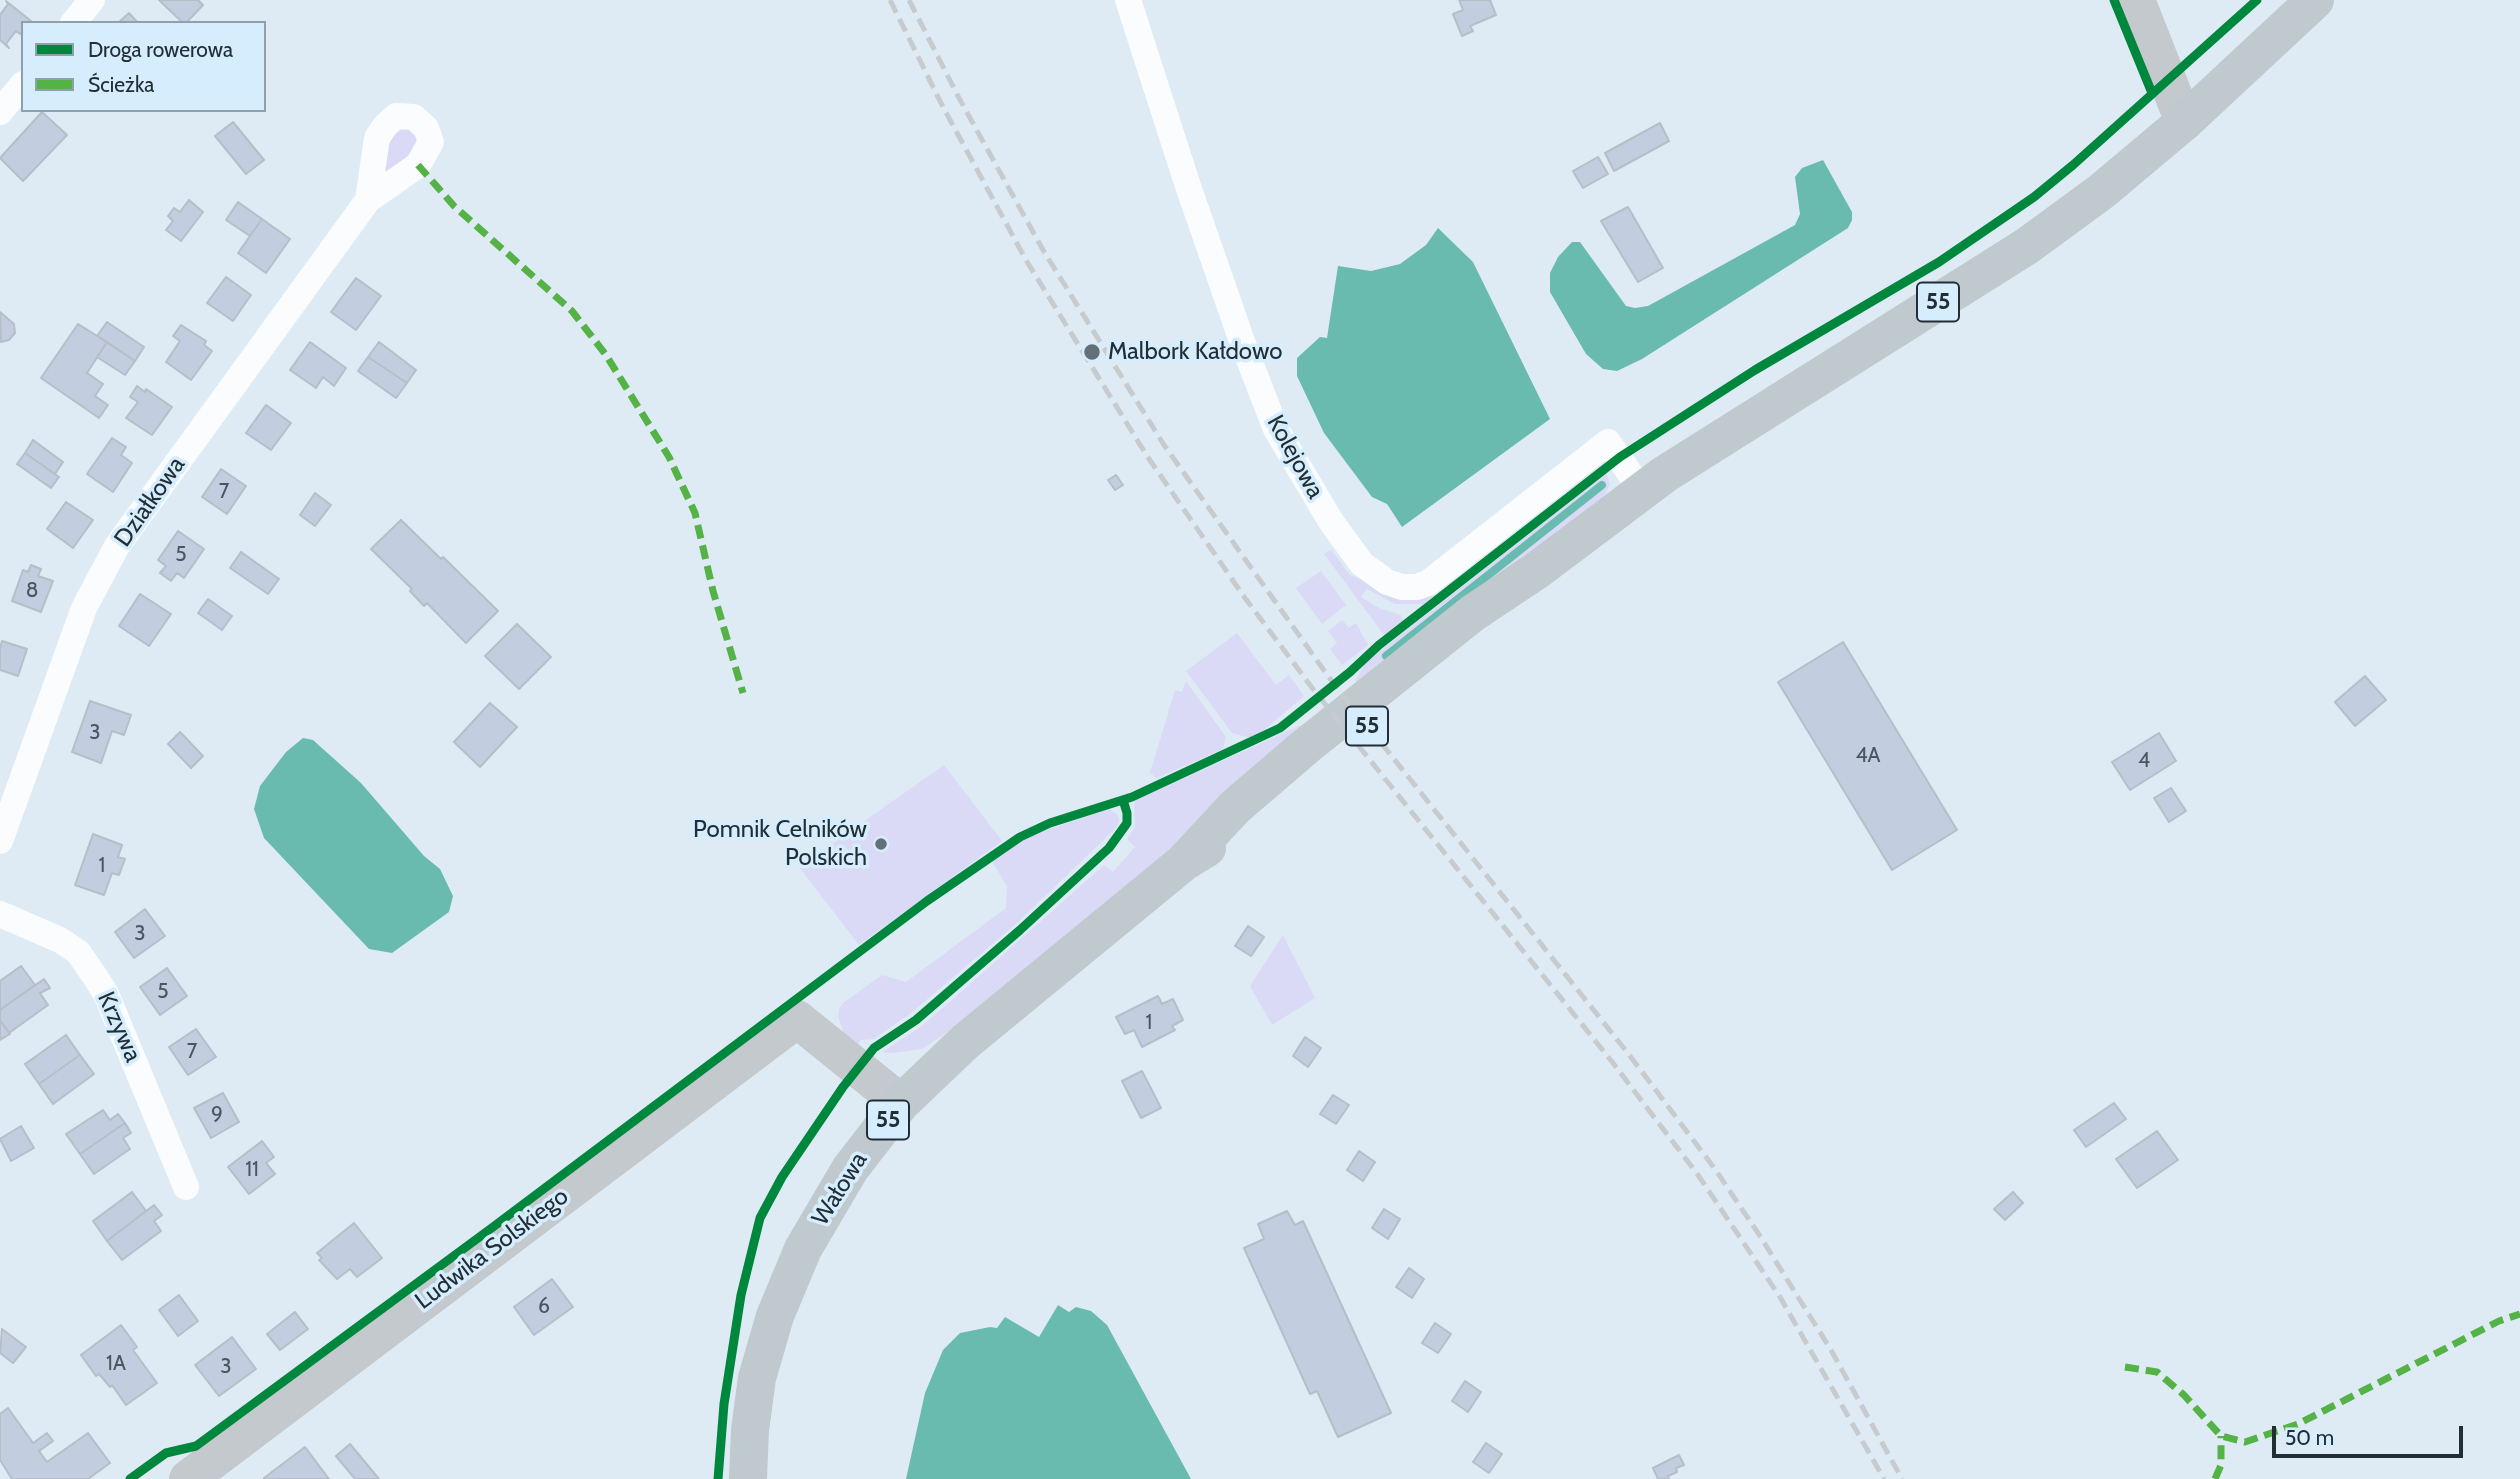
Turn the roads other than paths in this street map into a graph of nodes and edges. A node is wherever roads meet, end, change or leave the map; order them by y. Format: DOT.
graph roads {
  1 [pos="92,0"];
  2 [pos="1128,0"];
  3 [pos="2136,0"];
  4 [pos="2315,0"];
  5 [pos="75,21"];
  6 [pos="21,86"];
  7 [pos="0,112"];
  8 [pos="2184,122"];
  9 [pos="368,200"];
  10 [pos="1642,491"];
  11 [pos="0,841"];
  12 [pos="0,914"];
  13 [pos="901,1103"];
  14 [pos="186,1186"];
  15 [pos="188,1479"];
  16 [pos="748,1479"];
  1 -- 5 [label="street"];
  2 -- 10 [label="street, Kolejowa"];
  3 -- 8 [label="street"];
  4 -- 8 [label="main road, 55"];
  6 -- 7 [label="street"];
  8 -- 10 [label="main road, 55"];
  9 -- 11 [label="street, Działkowa"];
  10 -- 13 [label="main road, Wałowa / 55"];
  12 -- 14 [label="street, Krzywa"];
  13 -- 15 [label="street, Ludwika Solskiego"];
  13 -- 16 [label="main road, Wałowa / 55"];
}
